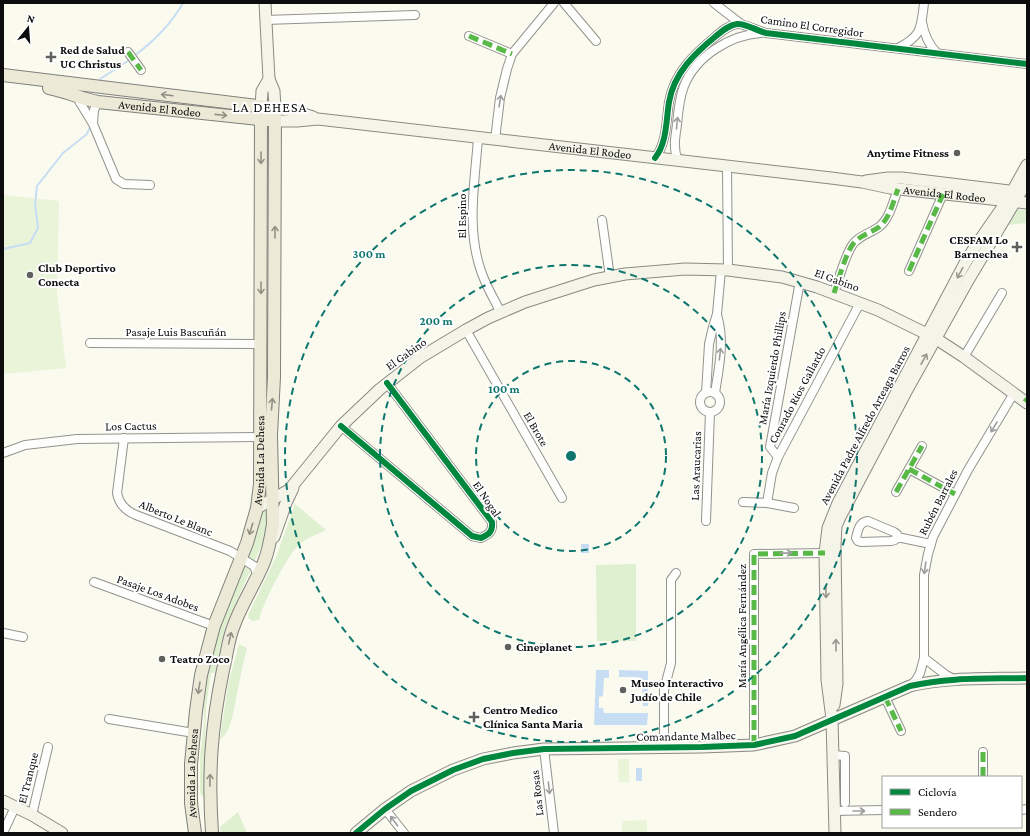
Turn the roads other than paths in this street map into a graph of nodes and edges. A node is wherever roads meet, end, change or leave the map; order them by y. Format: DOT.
graph roads {
  1 [pos="265,3"];
  2 [pos="554,3"];
  3 [pos="564,3"];
  4 [pos="714,3"];
  5 [pos="924,3"];
  6 [pos="723,10"];
  7 [pos="414,15"];
  8 [pos="265,20"];
  9 [pos="922,21"];
  10 [pos="741,24"];
  11 [pos="766,32"];
  12 [pos="719,34"];
  13 [pos="469,36"];
  14 [pos="596,41"];
  15 [pos="898,48"];
  16 [pos="937,53"];
  17 [pos="512,54"];
  18 [pos="130,56"];
  19 [pos="1027,64"];
  20 [pos="141,70"];
  21 [pos="3,75"];
  22 [pos="269,78"];
  23 [pos="3,82"];
  24 [pos="76,96"];
  25 [pos="197,99"];
  26 [pos="98,102"];
  27 [pos="261,106"];
  28 [pos="275,108"];
  29 [pos="192,112"];
  30 [pos="261,119"];
  31 [pos="318,119"];
  32 [pos="275,121"];
  33 [pos="93,124"];
  34 [pos="478,138"];
  35 [pos="495,140"];
  36 [pos="662,149"];
  37 [pos="676,156"];
  38 [pos="655,158"];
  39 [pos="1027,165"];
  40 [pos="727,167"];
  41 [pos="1027,181"];
  42 [pos="862,182"];
  43 [pos="150,185"];
  44 [pos="898,189"];
  45 [pos="943,194"];
  46 [pos="1017,196"];
  47 [pos="1027,203"];
  48 [pos="602,220"];
  49 [pos="725,270"];
  50 [pos="909,270"];
  51 [pos="610,277"];
  52 [pos="800,281"];
  53 [pos="834,293"];
  54 [pos="1002,293"];
  55 [pos="860,303"];
  56 [pos="501,313"];
  57 [pos="717,314"];
  58 [pos="466,330"];
  59 [pos="931,336"];
  60 [pos="90,343"];
  61 [pos="260,344"];
  62 [pos="964,357"];
  63 [pos="387,383"];
  64 [pos="706,393"];
  65 [pos="715,393"];
  66 [pos="1014,393"];
  67 [pos="1026,401"];
  68 [pos="710,412"];
  69 [pos="341,426"];
  70 [pos="260,437"];
  71 [pos="124,438"];
  72 [pos="922,446"];
  73 [pos="3,453"];
  74 [pos="778,457"];
  75 [pos="909,469"];
  76 [pos="295,484"];
  77 [pos="896,492"];
  78 [pos="955,494"];
  79 [pos="562,498"];
  80 [pos="273,499"];
  81 [pos="743,502"];
  82 [pos="766,503"];
  83 [pos="258,508"];
  84 [pos="794,508"];
  85 [pos="706,521"];
  86 [pos="897,537"];
  87 [pos="931,544"];
  88 [pos="825,553"];
  89 [pos="266,556"];
  90 [pos="242,558"];
  91 [pos="676,573"];
  92 [pos="258,576"];
  93 [pos="94,582"];
  94 [pos="214,626"];
  95 [pos="3,633"];
  96 [pos="23,637"];
  97 [pos="924,658"];
  98 [pos="1027,678"];
  99 [pos="956,680"];
  100 [pos="910,686"];
  101 [pos="885,697"];
  102 [pos="109,718"];
  103 [pos="832,719"];
  104 [pos="901,731"];
  105 [pos="194,733"];
  106 [pos="754,745"];
  107 [pos="48,747"];
  108 [pos="664,748"];
  109 [pos="544,749"];
  110 [pos="983,752"];
  111 [pos="833,755"];
  112 [pos="983,776"];
  113 [pos="191,788"];
  114 [pos="3,801"];
  115 [pos="845,803"];
  116 [pos="15,807"];
  117 [pos="210,807"];
  118 [pos="385,809"];
  119 [pos="882,810"];
  120 [pos="32,815"];
  121 [pos="834,815"];
  122 [pos="3,833"];
  123 [pos="62,833"];
  124 [pos="195,833"];
  125 [pos="212,833"];
  126 [pos="356,833"];
  127 [pos="404,833"];
  128 [pos="554,833"];
  129 [pos="832,833"];
  130 [pos="835,833"];
  1 -- 8 [label="main road, Avenida La Dehesa"];
  2 -- 17 [label="street"];
  3 -- 14 [label="street"];
  4 -- 6 [label="street"];
  5 -- 9 [label="street"];
  6 -- 10 [label="street"];
  6 -- 12 [label="street"];
  7 -- 8 [label="street"];
  8 -- 22 [label="main road, Avenida La Dehesa"];
  9 -- 15 [label="street"];
  9 -- 16 [label="street"];
  10 -- 11 [label="street, Camino El Corregidor"];
  10 -- 12 [label="street"];
  11 -- 15 [label="street, Camino El Corregidor"];
  37 -- 11 [label="street, Camino El Corregidor, one-way"];
  12 -- 36 [label="street"];
  13 -- 17 [label="street"];
  15 -- 16 [label="street, Camino El Corregidor"];
  16 -- 19 [label="street, Camino El Corregidor"];
  35 -- 17 [label="street, one-way"];
  18 -- 20 [label="street"];
  25 -- 21 [label="main road, Avenida El Rodeo, one-way"];
  22 -- 27 [label="main road, Avenida La Dehesa"];
  22 -- 28 [label="main road, Avenida La Dehesa"];
  23 -- 24 [label="main road, Avenida El Rodeo"];
  24 -- 26 [label="main road, Avenida El Rodeo"];
  24 -- 33 [label="street"];
  25 -- 27 [label="main road, Avenida El Rodeo"];
  25 -- 29 [label="main road"];
  26 -- 29 [label="main road, Avenida El Rodeo"];
  26 -- 33 [label="street"];
  27 -- 28 [label="main road, Avenida El Rodeo"];
  27 -- 30 [label="main road, Avenida La Dehesa"];
  28 -- 31 [label="main road, Avenida El Rodeo"];
  28 -- 32 [label="main road, Avenida La Dehesa"];
  29 -- 30 [label="main road, Avenida El Rodeo, one-way"];
  30 -- 32 [label="main road, Avenida El Rodeo"];
  30 -- 61 [label="main road, Avenida La Dehesa, one-way"];
  31 -- 32 [label="main road, Avenida El Rodeo"];
  31 -- 34 [label="main road, Avenida El Rodeo"];
  80 -- 32 [label="main road, Avenida La Dehesa, one-way"];
  33 -- 43 [label="street"];
  34 -- 35 [label="main road, Avenida El Rodeo"];
  34 -- 56 [label="street, El Espino"];
  35 -- 38 [label="main road, Avenida El Rodeo"];
  36 -- 37 [label="street"];
  36 -- 38 [label="street"];
  37 -- 38 [label="main road, Avenida El Rodeo"];
  37 -- 40 [label="main road, Avenida El Rodeo"];
  39 -- 46 [label="main road"];
  40 -- 42 [label="main road, Avenida El Rodeo"];
  40 -- 49 [label="street, Las Araucarias"];
  41 -- 46 [label="main road"];
  42 -- 44 [label="main road, Avenida El Rodeo"];
  42 -- 46 [label="main road, Avenida El Rodeo"];
  44 -- 45 [label="main road, Avenida El Rodeo"];
  44 -- 53 [label="street"];
  45 -- 46 [label="main road, Avenida El Rodeo"];
  45 -- 50 [label="street"];
  46 -- 47 [label="main road, Avenida El Rodeo"];
  46 -- 59 [label="main road, Avenida Padre Alfredo Arteaga Barros"];
  48 -- 51 [label="street"];
  49 -- 51 [label="main road, El Gabino"];
  49 -- 52 [label="main road, El Gabino"];
  49 -- 57 [label="street, Las Araucarias"];
  51 -- 56 [label="main road, El Gabino"];
  52 -- 53 [label="main road, El Gabino"];
  52 -- 74 [label="street, María Izquierdo Phillips"];
  53 -- 55 [label="main road, El Gabino"];
  54 -- 62 [label="street"];
  55 -- 59 [label="main road, El Gabino"];
  55 -- 74 [label="street, Conrado Ríos Gallardo"];
  56 -- 58 [label="main road, El Gabino"];
  57 -- 64 [label="street, Las Araucarias"];
  65 -- 57 [label="street, Las Araucarias, one-way"];
  58 -- 63 [label="main road, El Gabino"];
  58 -- 79 [label="street, El Brote"];
  59 -- 62 [label="main road, El Gabino"];
  59 -- 88 [label="main road, Avenida Padre Alfredo Arteaga Barros"];
  103 -- 59 [label="main road, Avenida Padre Alfredo Arteaga Barros, one-way"];
  60 -- 61 [label="street, Pasaje Luis Bascuñán"];
  61 -- 70 [label="main road, Avenida La Dehesa"];
  62 -- 66 [label="main road, El Gabino"];
  63 -- 69 [label="main road, El Gabino"];
  63 -- 69 [label="street, El Nogal"];
  64 -- 65 [label="street"];
  64 -- 68 [label="street, Las Araucarias"];
  65 -- 68 [label="street, Las Araucarias"];
  66 -- 67 [label="main road, El Gabino"];
  66 -- 78 [label="street, Rubén Barrales, one-way"];
  68 -- 85 [label="street, Las Araucarias"];
  69 -- 76 [label="main road, El Gabino"];
  70 -- 71 [label="street, Los Cactus"];
  70 -- 83 [label="main road, Avenida La Dehesa"];
  71 -- 73 [label="street, Los Cactus"];
  71 -- 90 [label="street, Alberto Le Blanc"];
  72 -- 75 [label="street"];
  74 -- 82 [label="street, Conrado Ríos Gallardo"];
  75 -- 77 [label="street"];
  75 -- 78 [label="street"];
  76 -- 80 [label="main road, El Gabino"];
  76 -- 89 [label="main road, El Gabino"];
  78 -- 87 [label="street, Rubén Barrales"];
  80 -- 83 [label="main road, El Gabino"];
  80 -- 89 [label="main road, Avenida La Dehesa"];
  81 -- 82 [label="street"];
  82 -- 84 [label="street"];
  83 -- 90 [label="main road, Avenida La Dehesa, one-way"];
  86 -- 86 [label="street"];
  86 -- 87 [label="street"];
  87 -- 97 [label="street, Rubén Barrales, one-way"];
  88 -- 103 [label="main road, Avenida Padre Alfredo Arteaga Barros, one-way"];
  106 -- 88 [label="street, María Angélica Fernández, one-way"];
  89 -- 92 [label="main road, Avenida La Dehesa"];
  90 -- 92 [label="street, Alberto Le Blanc"];
  90 -- 94 [label="main road, Avenida La Dehesa"];
  91 -- 108 [label="street, Comandante Malbec"];
  117 -- 92 [label="main road, Avenida La Dehesa, one-way"];
  93 -- 94 [label="street, Pasaje Los Adobes"];
  94 -- 105 [label="main road, Avenida La Dehesa, one-way"];
  95 -- 96 [label="street"];
  97 -- 99 [label="street"];
  97 -- 100 [label="street, Rubén Barrales"];
  98 -- 99 [label="main road, Comandante Malbec"];
  99 -- 100 [label="main road, Comandante Malbec"];
  100 -- 101 [label="main road, Comandante Malbec"];
  101 -- 103 [label="main road, Comandante Malbec"];
  101 -- 104 [label="street"];
  102 -- 105 [label="street"];
  103 -- 106 [label="main road, Comandante Malbec"];
  103 -- 111 [label="main road, Avenida Padre Alfredo Arteaga Barros"];
  105 -- 113 [label="main road, Avenida La Dehesa"];
  106 -- 108 [label="main road, Comandante Malbec"];
  107 -- 120 [label="street, El Tranque"];
  108 -- 109 [label="main road, Comandante Malbec"];
  109 -- 118 [label="main road, Comandante Malbec"];
  109 -- 128 [label="street, Las Rosas, one-way"];
  110 -- 112 [label="street"];
  111 -- 115 [label="street"];
  111 -- 121 [label="main road, Avenida Padre Alfredo Arteaga Barros"];
  113 -- 117 [label="main road"];
  113 -- 124 [label="main road, Avenida La Dehesa"];
  114 -- 116 [label="main road"];
  116 -- 120 [label="main road"];
  116 -- 122 [label="street"];
  117 -- 125 [label="main road, Avenida La Dehesa"];
  118 -- 126 [label="main road, Comandante Malbec"];
  127 -- 118 [label="street, one-way"];
  121 -- 119 [label="street, one-way"];
  120 -- 123 [label="main road"];
  121 -- 129 [label="main road, Avenida Padre Alfredo Arteaga Barros"];
  121 -- 130 [label="main road, Avenida Padre Alfredo Arteaga Barros"];
}
